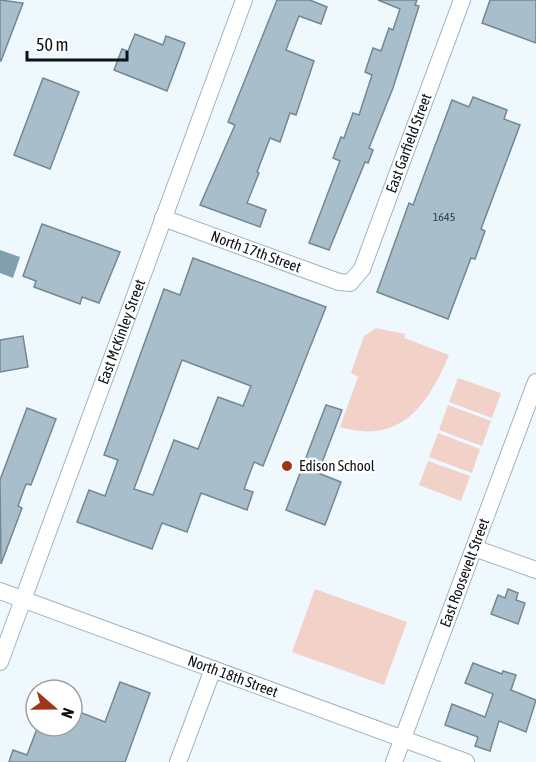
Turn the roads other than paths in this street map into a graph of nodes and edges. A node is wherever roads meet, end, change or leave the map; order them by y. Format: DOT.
graph roads {
  1 [pos="244,0"];
  2 [pos="462,0"];
  3 [pos="163,218"];
  4 [pos="350,283"];
  5 [pos="536,382"];
  6 [pos="474,548"];
  7 [pos="536,570"];
  8 [pos="0,591"];
  9 [pos="23,599"];
  10 [pos="0,662"];
  11 [pos="213,669"];
  12 [pos="402,740"];
  13 [pos="178,762"];
  14 [pos="394,762"];
  15 [pos="466,762"];
  1 -- 3 [label="street, East McKinley Street"];
  2 -- 4 [label="street, East Garfield Street"];
  3 -- 4 [label="street, North 17th Street"];
  3 -- 9 [label="street, East McKinley Street"];
  5 -- 6 [label="street, East Roosevelt Street"];
  6 -- 7 [label="street"];
  6 -- 12 [label="street, East Roosevelt Street"];
  8 -- 9 [label="street, North 18th Street"];
  9 -- 10 [label="street, East McKinley Street"];
  9 -- 11 [label="street, North 18th Street"];
  11 -- 12 [label="street, North 18th Street"];
  11 -- 13 [label="street"];
  12 -- 14 [label="street, East Roosevelt Street"];
  12 -- 15 [label="street, North 18th Street"];
}
